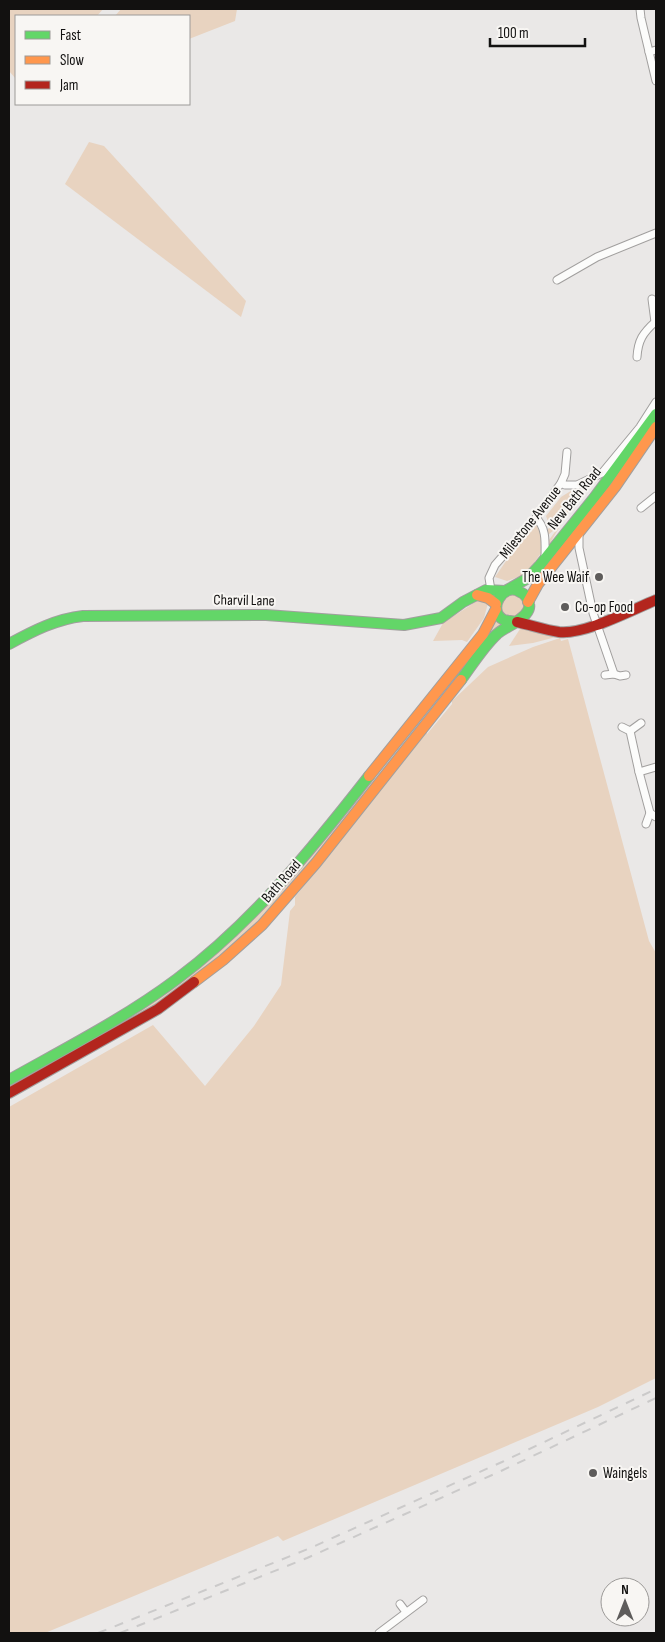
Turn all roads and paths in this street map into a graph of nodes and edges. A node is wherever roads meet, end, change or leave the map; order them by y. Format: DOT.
graph roads {
  1 [pos="640,9"];
  2 [pos="652,51"];
  3 [pos="656,81"];
  4 [pos="656,233"];
  5 [pos="557,280"];
  6 [pos="652,300"];
  7 [pos="656,322"];
  8 [pos="637,357"];
  9 [pos="656,402"];
  10 [pos="656,414"];
  11 [pos="656,428"];
  12 [pos="567,452"];
  13 [pos="561,483"];
  14 [pos="656,496"];
  15 [pos="641,508"];
  16 [pos="536,518"];
  17 [pos="579,534"];
  18 [pos="545,558"];
  19 [pos="491,590"];
  20 [pos="506,591"];
  21 [pos="477,595"];
  22 [pos="656,600"];
  23 [pos="528,605"];
  24 [pos="496,607"];
  25 [pos="516,622"];
  26 [pos="596,625"];
  27 [pos="544,627"];
  28 [pos="9,644"];
  29 [pos="614,674"];
  30 [pos="604,675"];
  31 [pos="626,675"];
  32 [pos="641,724"];
  33 [pos="622,726"];
  34 [pos="630,731"];
  35 [pos="656,767"];
  36 [pos="639,772"];
  37 [pos="653,815"];
  38 [pos="646,824"];
  39 [pos="9,1080"];
  40 [pos="9,1093"];
  41 [pos="423,1600"];
  42 [pos="400,1604"];
  43 [pos="406,1612"];
  44 [pos="379,1633"];
  1 -- 2 [label="street"];
  2 -- 3 [label="street"];
  4 -- 5 [label="street"];
  6 -- 7 [label="street"];
  7 -- 8 [label="street"];
  9 -- 13 [label="street"];
  10 -- 18 [label="main road, New Bath Road"];
  11 -- 17 [label="main road, New Bath Road"];
  12 -- 13 [label="street, Milestone Avenue"];
  13 -- 16 [label="street, Milestone Avenue"];
  14 -- 15 [label="street"];
  16 -- 18 [label="street"];
  16 -- 19 [label="street, Milestone Avenue"];
  17 -- 23 [label="main road, New Bath Road"];
  17 -- 26 [label="street"];
  18 -- 20 [label="main road, New Bath Road"];
  19 -- 20 [label="main road, Charvil Lane"];
  19 -- 21 [label="main road, Charvil Lane"];
  20 -- 23 [label="main road"];
  20 -- 24 [label="main road, Bath Road"];
  21 -- 24 [label="main road"];
  21 -- 28 [label="main road, Charvil Lane"];
  22 -- 26 [label="main road"];
  23 -- 25 [label="main road, Bath Road"];
  23 -- 27 [label="main road"];
  24 -- 25 [label="main road"];
  24 -- 39 [label="main road, Bath Road"];
  25 -- 27 [label="main road"];
  25 -- 40 [label="main road, Bath Road"];
  26 -- 27 [label="main road"];
  26 -- 29 [label="street"];
  29 -- 30 [label="street"];
  29 -- 31 [label="street"];
  32 -- 34 [label="street"];
  33 -- 34 [label="street"];
  34 -- 36 [label="street"];
  35 -- 36 [label="street"];
  36 -- 37 [label="street"];
  37 -- 38 [label="street"];
  41 -- 43 [label="street"];
  42 -- 43 [label="street"];
  43 -- 44 [label="street"];
}
